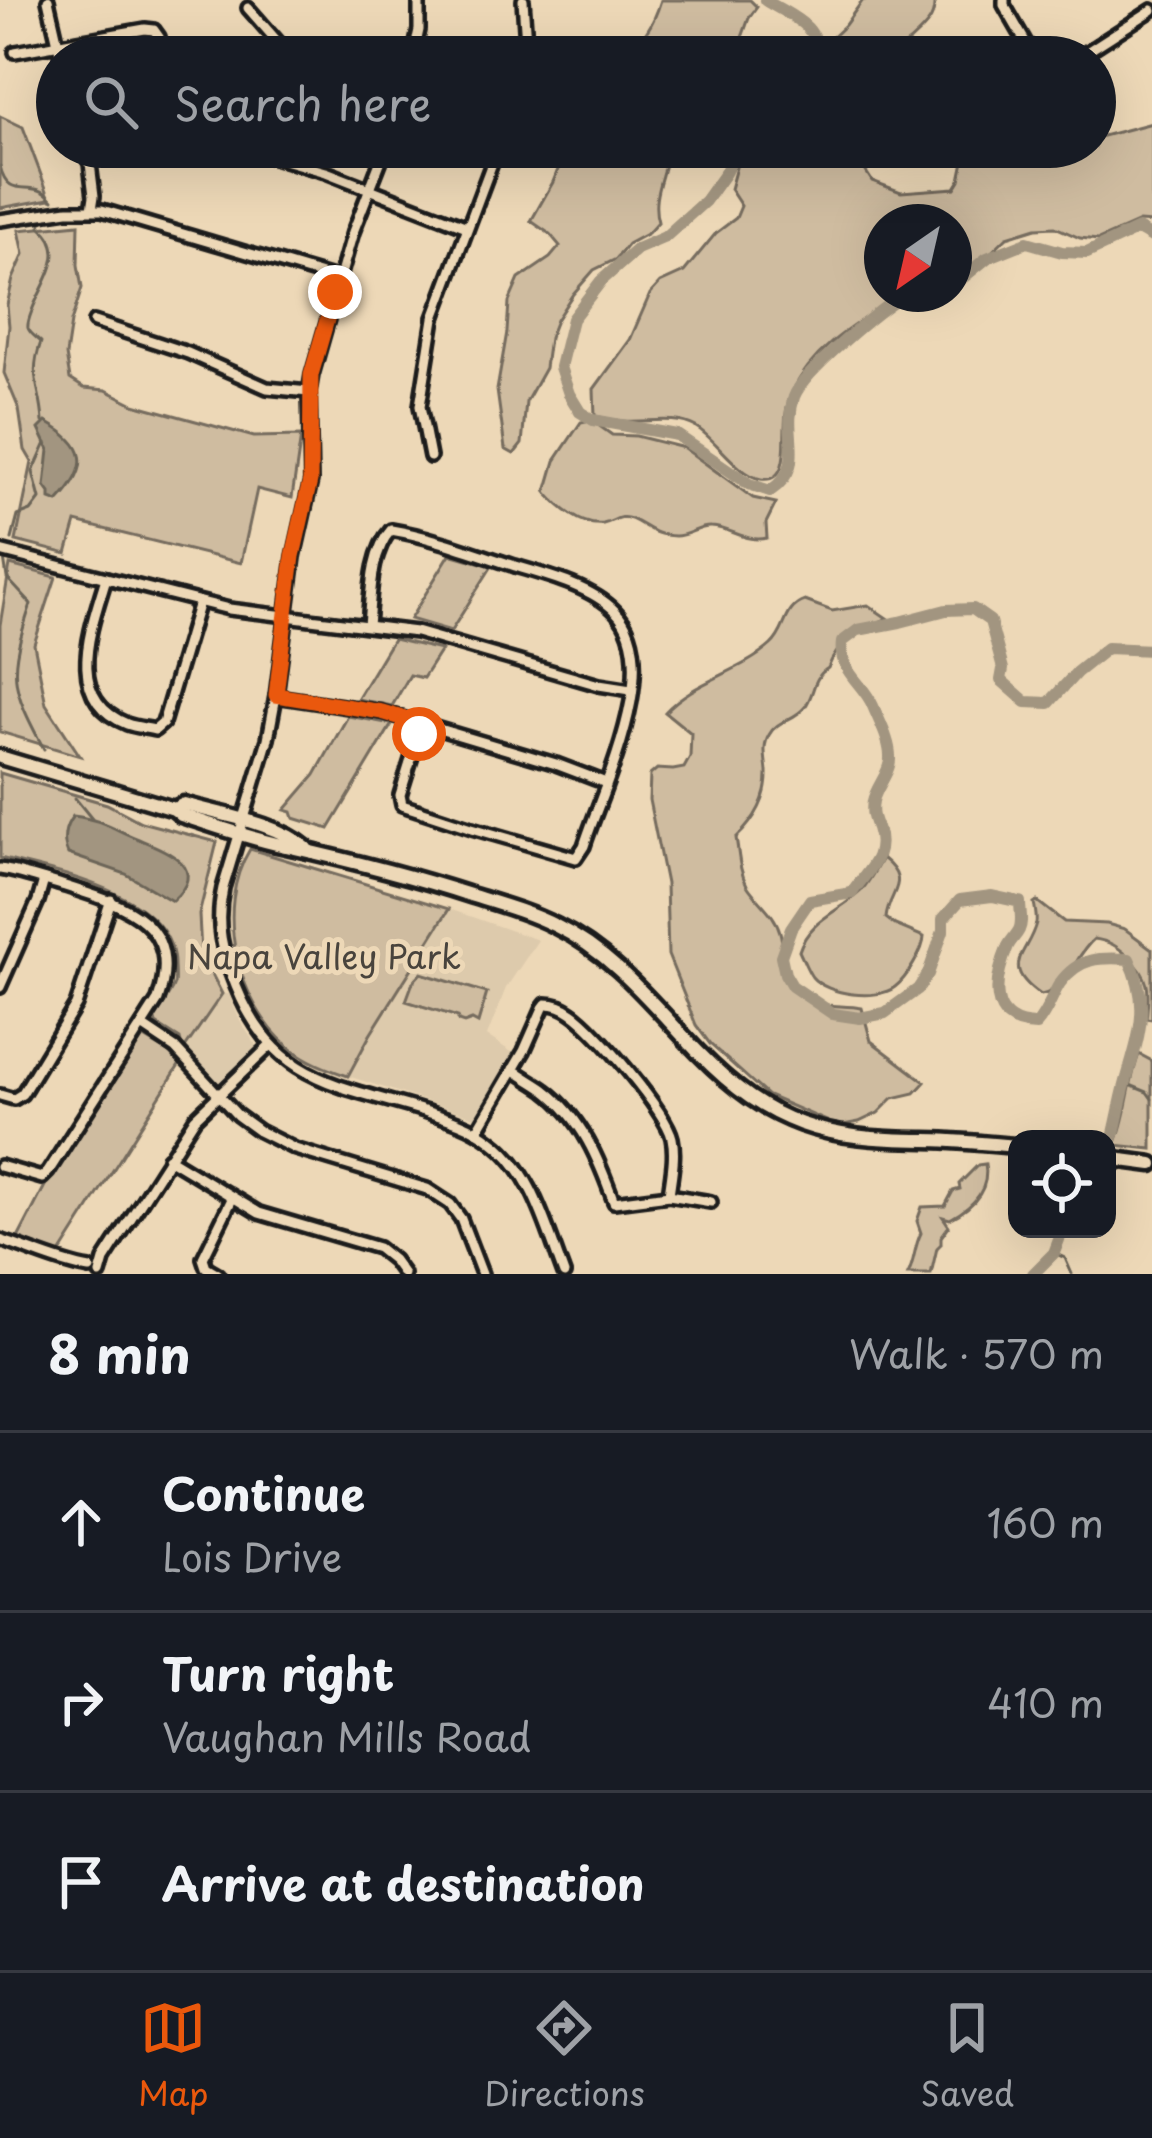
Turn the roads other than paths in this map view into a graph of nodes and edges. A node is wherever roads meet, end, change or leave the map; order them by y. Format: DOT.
graph roads {
  1 [pos="48,0"];
  2 [pos="419,0"];
  3 [pos="523,0"];
  4 [pos="1004,0"];
  5 [pos="248,8"];
  6 [pos="1152,10"];
  7 [pos="56,36"];
  8 [pos="99,36"];
  9 [pos="158,36"];
  10 [pos="273,36"];
  11 [pos="417,36"];
  12 [pos="525,36"];
  13 [pos="1022,36"];
  14 [pos="1112,36"];
  15 [pos="36,48"];
  16 [pos="15,52"];
  17 [pos="91,168"];
  18 [pos="312,168"];
  19 [pos="378,168"];
  20 [pos="490,168"];
  21 [pos="369,189"];
  22 [pos="92,209"];
  23 [pos="0,220"];
  24 [pos="467,226"];
  25 [pos="339,280"];
  26 [pos="94,322"];
  27 [pos="309,392"];
  28 [pos="430,458"];
  29 [pos="0,551"];
  30 [pos="106,578"];
  31 [pos="199,602"];
  32 [pos="286,616"];
  33 [pos="368,626"];
  34 [pos="631,690"];
  35 [pos="276,695"];
  36 [pos="422,724"];
  37 [pos="0,757"];
  38 [pos="606,783"];
  39 [pos="241,827"];
  40 [pos="0,869"];
  41 [pos="44,880"];
  42 [pos="111,900"];
  43 [pos="0,987"];
  44 [pos="142,1026"];
  45 [pos="271,1046"];
  46 [pos="513,1070"];
  47 [pos="0,1095"];
  48 [pos="219,1095"];
  49 [pos="477,1131"];
  50 [pos="1008,1146"];
  51 [pos="169,1158"];
  52 [pos="1116,1159"];
  53 [pos="1152,1164"];
  54 [pos="0,1166"];
  55 [pos="669,1195"];
  56 [pos="232,1199"];
  57 [pos="711,1202"];
  58 [pos="0,1240"];
  59 [pos="88,1271"];
  60 [pos="218,1274"];
  61 [pos="403,1274"];
  62 [pos="482,1274"];
  63 [pos="564,1274"];
  1 -- 7 [label="street"];
  2 -- 11 [label="street"];
  3 -- 12 [label="street"];
  4 -- 13 [label="street"];
  5 -- 10 [label="street"];
  6 -- 14 [label="street"];
  8 -- 9 [label="street"];
  15 -- 16 [label="street"];
  17 -- 22 [label="street"];
  18 -- 21 [label="street"];
  19 -- 21 [label="street"];
  20 -- 24 [label="street"];
  21 -- 24 [label="street"];
  21 -- 25 [label="street"];
  22 -- 23 [label="street"];
  22 -- 25 [label="street"];
  24 -- 28 [label="street"];
  25 -- 27 [label="street"];
  26 -- 27 [label="street"];
  27 -- 32 [label="street"];
  29 -- 30 [label="street"];
  30 -- 31 [label="street"];
  30 -- 31 [label="street"];
  31 -- 32 [label="street"];
  32 -- 33 [label="street"];
  32 -- 35 [label="street"];
  33 -- 34 [label="street"];
  33 -- 34 [label="street"];
  34 -- 38 [label="street"];
  35 -- 36 [label="street"];
  35 -- 39 [label="street"];
  36 -- 38 [label="street"];
  36 -- 38 [label="street"];
  37 -- 39 [label="main road"];
  39 -- 45 [label="street"];
  39 -- 50 [label="main road"];
  40 -- 41 [label="street"];
  41 -- 42 [label="street"];
  41 -- 43 [label="street"];
  42 -- 44 [label="street"];
  42 -- 47 [label="street"];
  44 -- 48 [label="street"];
  44 -- 54 [label="street"];
  45 -- 48 [label="street"];
  45 -- 49 [label="street"];
  46 -- 49 [label="street"];
  46 -- 55 [label="street"];
  46 -- 55 [label="street"];
  48 -- 51 [label="street"];
  48 -- 62 [label="street"];
  49 -- 63 [label="street"];
  51 -- 56 [label="street"];
  51 -- 59 [label="street"];
  52 -- 53 [label="main road"];
  55 -- 57 [label="street"];
  56 -- 60 [label="street"];
  56 -- 61 [label="street"];
  58 -- 59 [label="street"];
}
